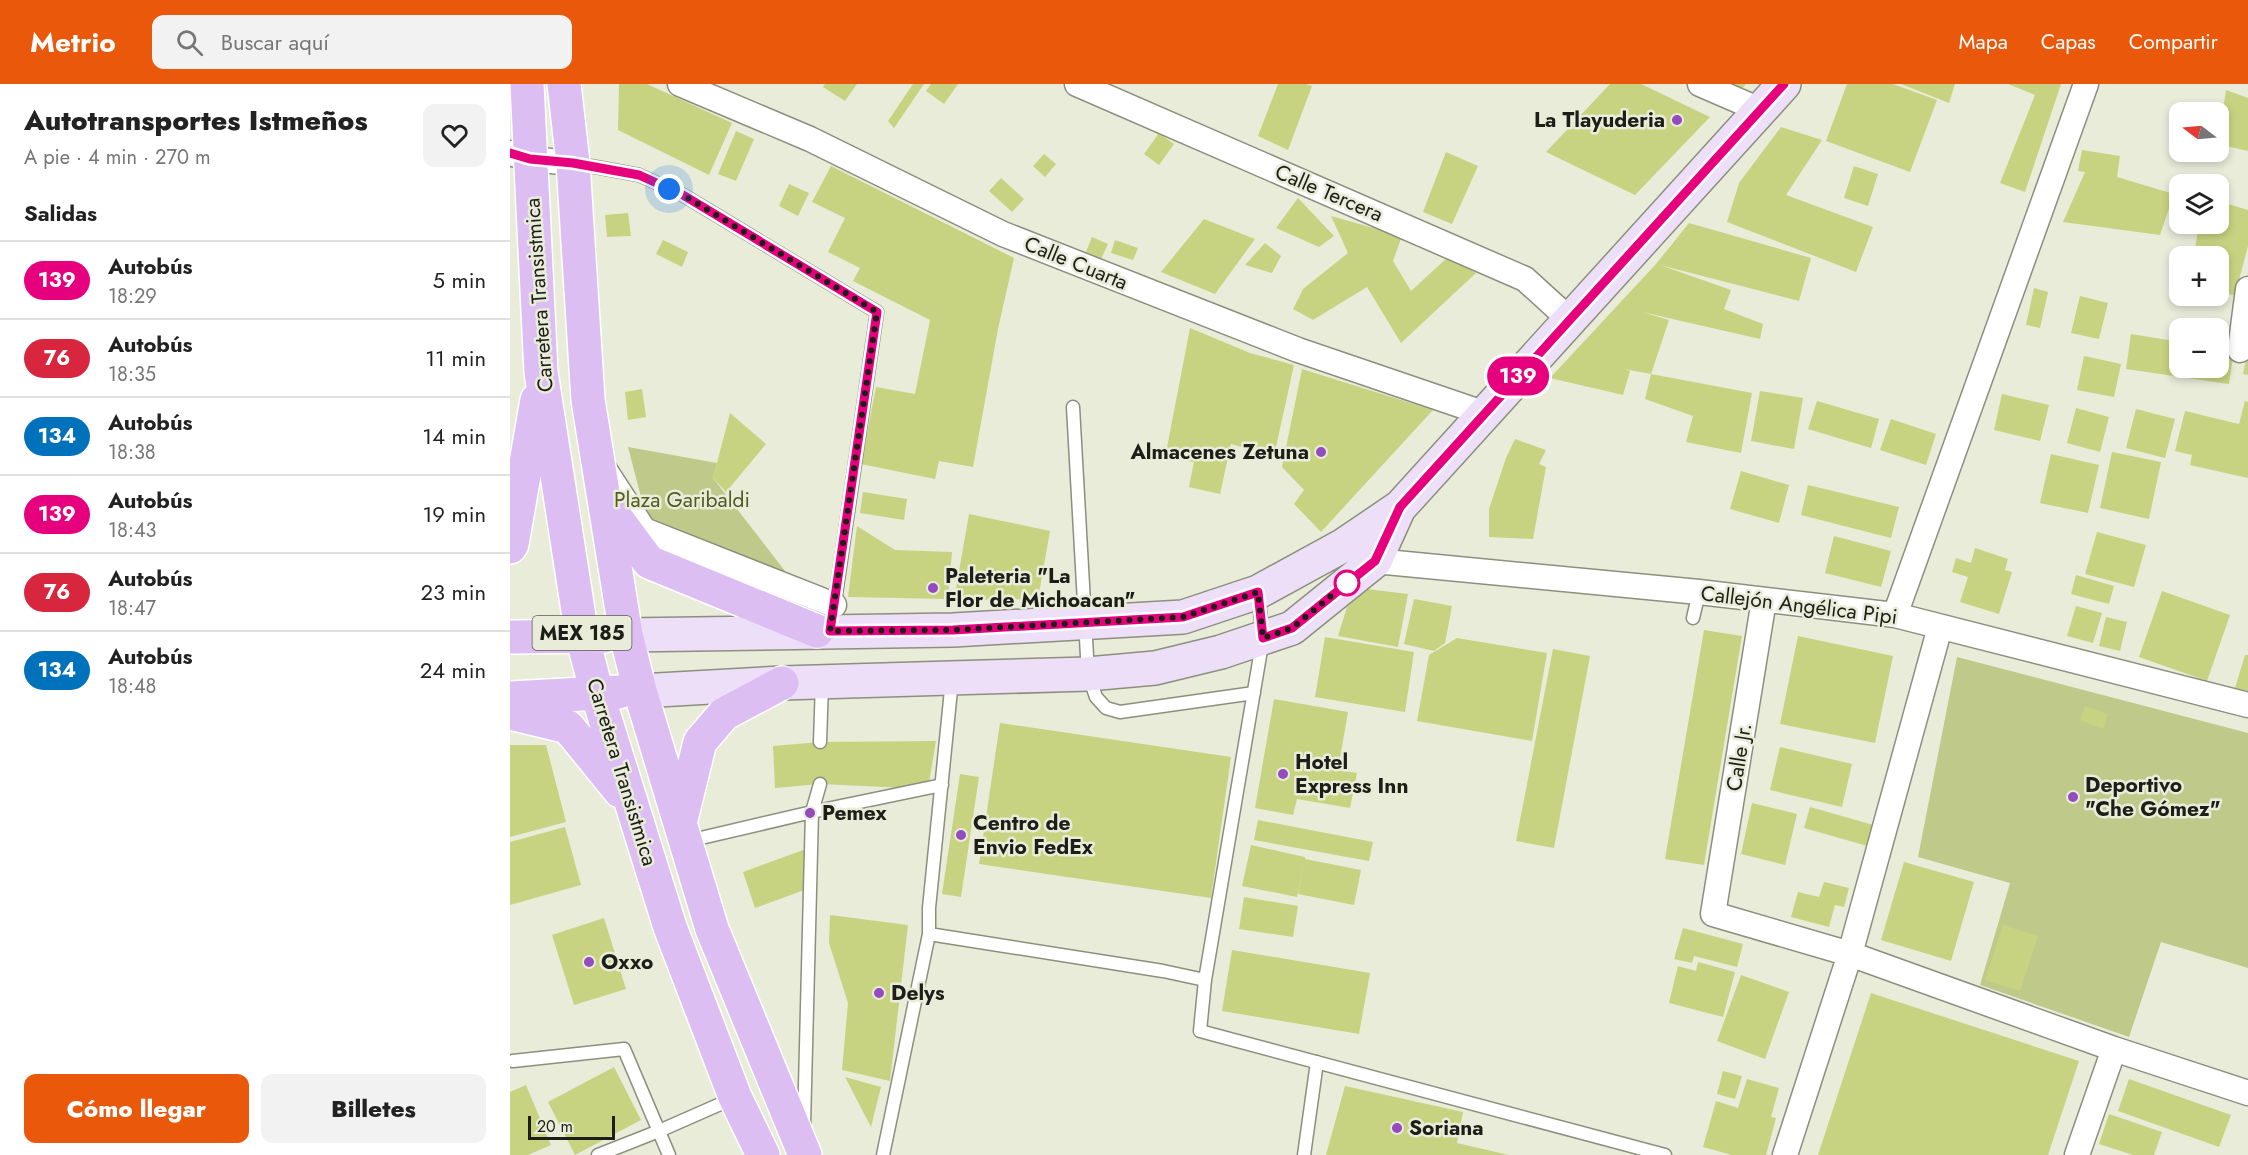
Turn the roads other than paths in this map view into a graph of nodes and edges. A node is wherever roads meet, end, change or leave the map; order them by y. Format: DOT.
graph roads {
  1 [pos="527,84"];
  2 [pos="564,84"];
  3 [pos="680,84"];
  4 [pos="1077,84"];
  5 [pos="1700,84"];
  6 [pos="1784,84"];
  7 [pos="2086,84"];
  8 [pos="1760,110"];
  9 [pos="520,156"];
  10 [pos="573,163"];
  11 [pos="2248,289"];
  12 [pos="1570,320"];
  13 [pos="2240,350"];
  14 [pos="541,372"];
  15 [pos="1073,407"];
  16 [pos="1483,413"];
  17 [pos="599,461"];
  18 [pos="606,506"];
  19 [pos="1400,507"];
  20 [pos="1344,545"];
  21 [pos="510,547"];
  22 [pos="1375,561"];
  23 [pos="1258,592"];
  24 [pos="1700,592"];
  25 [pos="1764,600"];
  26 [pos="1894,615"];
  27 [pos="1693,618"];
  28 [pos="827,623"];
  29 [pos="1084,623"];
  30 [pos="1940,627"];
  31 [pos="626,635"];
  32 [pos="582,636"];
  33 [pos="510,637"];
  34 [pos="1263,638"];
  35 [pos="1088,674"];
  36 [pos="952,677"];
  37 [pos="822,681"];
  38 [pos="782,683"];
  39 [pos="640,691"];
  40 [pos="597,693"];
  41 [pos="1254,693"];
  42 [pos="510,698"];
  43 [pos="2248,705"];
  44 [pos="510,713"];
  45 [pos="820,742"];
  46 [pos="820,784"];
  47 [pos="942,785"];
  48 [pos="632,805"];
  49 [pos="812,812"];
  50 [pos="683,832"];
  51 [pos="929,934"];
  52 [pos="1850,954"];
  53 [pos="1205,980"];
  54 [pos="2114,1049"];
  55 [pos="513,1061"];
  56 [pos="1317,1062"];
  57 [pos="2248,1094"];
  58 [pos="735,1097"];
  59 [pos="659,1131"];
  60 [pos="803,1154"];
  61 [pos="598,1155"];
  62 [pos="669,1155"];
  63 [pos="763,1155"];
  64 [pos="883,1155"];
  65 [pos="1304,1155"];
  66 [pos="1665,1155"];
  67 [pos="1785,1155"];
  68 [pos="2077,1155"];
  1 -- 9 [label="main road, Carretera Transistmica / MEX 185"];
  2 -- 10 [label="main road, Carretera Transistmica / MEX 185"];
  3 -- 16 [label="street, Calle Cuarta"];
  4 -- 12 [label="street, Calle Tercera"];
  5 -- 8 [label="street"];
  6 -- 8 [label="street"];
  7 -- 26 [label="street"];
  8 -- 12 [label="street"];
  9 -- 10 [label="street"];
  9 -- 14 [label="main road, Carretera Transistmica / MEX 185"];
  10 -- 17 [label="main road, Carretera Transistmica / MEX 185"];
  10 -- 28 [label="lane"];
  11 -- 13 [label="street"];
  12 -- 16 [label="street"];
  14 -- 21 [label="main road"];
  14 -- 32 [label="main road, Carretera Transistmica / MEX 185"];
  15 -- 29 [label="lane"];
  16 -- 19 [label="street"];
  17 -- 18 [label="main road, Carretera Transistmica / MEX 185"];
  17 -- 28 [label="street"];
  18 -- 28 [label="main road"];
  18 -- 31 [label="main road, Carretera Transistmica / MEX 185"];
  19 -- 20 [label="street"];
  19 -- 22 [label="street"];
  20 -- 22 [label="street, Callejón Angélica Pipi"];
  20 -- 23 [label="street"];
  22 -- 24 [label="street, Callejón Angélica Pipi"];
  22 -- 34 [label="street"];
  23 -- 29 [label="street"];
  23 -- 34 [label="lane"];
  24 -- 25 [label="street, Callejón Angélica Pipi"];
  24 -- 27 [label="lane"];
  25 -- 26 [label="street, Callejón Angélica Pipi"];
  25 -- 52 [label="street, Calle Jr."];
  26 -- 30 [label="street, Callejón Angélica Pipi"];
  28 -- 29 [label="street"];
  28 -- 31 [label="street"];
  29 -- 35 [label="lane"];
  30 -- 43 [label="street, Callejón Angélica Pipi"];
  30 -- 52 [label="street"];
  31 -- 32 [label="main road, MEX 185"];
  31 -- 39 [label="main road, Carretera Transistmica / MEX 185"];
  32 -- 33 [label="main road, MEX 185"];
  32 -- 40 [label="main road, Carretera Transistmica / MEX 185"];
  34 -- 35 [label="street"];
  34 -- 41 [label="lane"];
  35 -- 36 [label="street"];
  35 -- 41 [label="lane"];
  36 -- 37 [label="street"];
  36 -- 47 [label="lane"];
  37 -- 38 [label="street"];
  37 -- 45 [label="lane"];
  38 -- 39 [label="street"];
  38 -- 50 [label="main road"];
  39 -- 40 [label="main road"];
  39 -- 50 [label="main road, Carretera Transistmica / MEX 185"];
  40 -- 42 [label="main road"];
  40 -- 48 [label="main road, Carretera Transistmica / MEX 185"];
  41 -- 53 [label="lane"];
  44 -- 48 [label="main road"];
  46 -- 49 [label="lane"];
  47 -- 49 [label="lane"];
  47 -- 51 [label="lane"];
  48 -- 58 [label="main road, Carretera Transistmica / MEX 185"];
  49 -- 50 [label="lane"];
  49 -- 60 [label="lane"];
  50 -- 60 [label="main road, Carretera Transistmica / MEX 185"];
  51 -- 53 [label="lane"];
  51 -- 64 [label="lane"];
  52 -- 54 [label="street"];
  52 -- 67 [label="street"];
  53 -- 56 [label="lane"];
  54 -- 57 [label="street"];
  54 -- 68 [label="street"];
  55 -- 59 [label="lane"];
  56 -- 65 [label="lane"];
  56 -- 66 [label="lane"];
  58 -- 59 [label="lane"];
  58 -- 63 [label="main road, Carretera Transistmica / MEX 185"];
  59 -- 61 [label="lane"];
  59 -- 62 [label="lane"];
}
